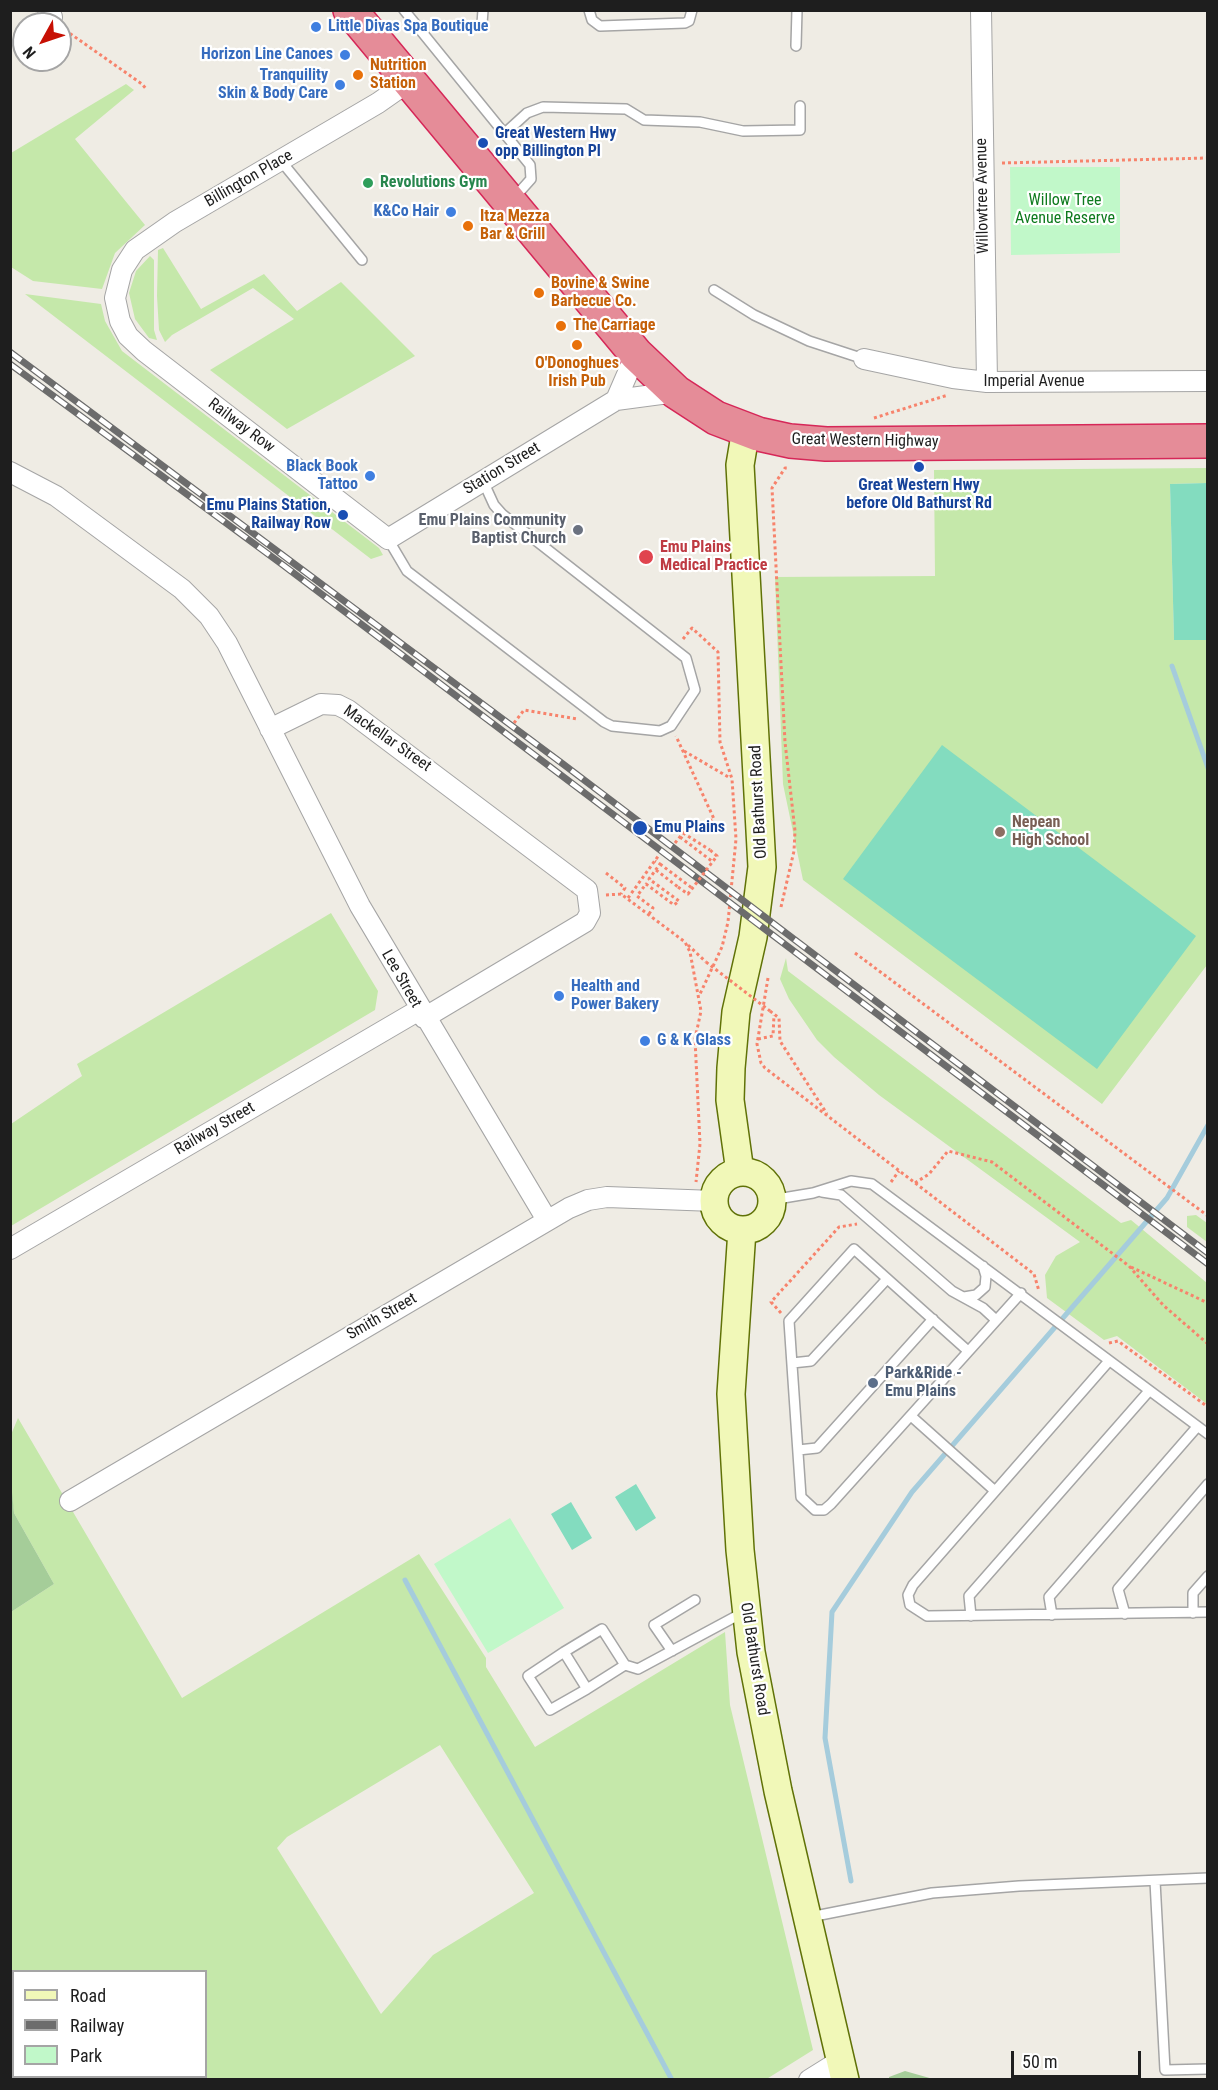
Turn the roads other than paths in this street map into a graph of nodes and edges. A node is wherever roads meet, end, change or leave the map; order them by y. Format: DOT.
graph roads {
  1 [pos="350,10"];
  2 [pos="404,10"];
  3 [pos="483,10"];
  4 [pos="589,10"];
  5 [pos="692,10"];
  6 [pos="797,10"];
  7 [pos="981,10"];
  8 [pos="482,24"];
  9 [pos="796,46"];
  10 [pos="408,82"];
  11 [pos="800,106"];
  12 [pos="506,133"];
  13 [pos="281,161"];
  14 [pos="509,203"];
  15 [pos="362,260"];
  16 [pos="714,290"];
  17 [pos="115,298"];
  18 [pos="636,354"];
  19 [pos="864,359"];
  20 [pos="1208,381"];
  21 [pos="987,382"];
  22 [pos="676,392"];
  23 [pos="616,400"];
  24 [pos="746,429"];
  25 [pos="1208,441"];
  26 [pos="10,472"];
  27 [pos="483,481"];
  28 [pos="388,539"];
  29 [pos="270,729"];
  30 [pos="422,1014"];
  31 [pos="740,1172"];
  32 [pos="813,1193"];
  33 [pos="771,1200"];
  34 [pos="704,1201"];
  35 [pos="547,1220"];
  36 [pos="742,1230"];
  37 [pos="10,1249"];
  38 [pos="982,1264"];
  39 [pos="887,1279"];
  40 [pos="1021,1293"];
  41 [pos="961,1297"];
  42 [pos="933,1319"];
  43 [pos="996,1320"];
  44 [pos="968,1351"];
  45 [pos="1109,1361"];
  46 [pos="792,1363"];
  47 [pos="1149,1391"];
  48 [pos="911,1416"];
  49 [pos="1197,1427"];
  50 [pos="1208,1434"];
  51 [pos="798,1450"];
  52 [pos="1208,1484"];
  53 [pos="995,1491"];
  54 [pos="69,1501"];
  55 [pos="1208,1576"];
  56 [pos="695,1600"];
  57 [pos="746,1611"];
  58 [pos="1208,1612"];
  59 [pos="1193,1613"];
  60 [pos="1125,1614"];
  61 [pos="1052,1615"];
  62 [pos="971,1616"];
  63 [pos="672,1651"];
  64 [pos="564,1652"];
  65 [pos="625,1665"];
  66 [pos="587,1689"];
  67 [pos="1208,1878"];
  68 [pos="1155,1881"];
  69 [pos="808,1917"];
  70 [pos="1208,2069"];
  71 [pos="843,2070"];
  72 [pos="809,2079"];
  1 -- 10 [label="highway, Great Western Highway"];
  2 -- 12 [label="lane"];
  3 -- 8 [label="lane"];
  4 -- 5 [label="lane"];
  6 -- 9 [label="lane"];
  7 -- 21 [label="street, Willowtree Avenue"];
  10 -- 13 [label="street, Billington Place"];
  10 -- 14 [label="highway, Great Western Highway"];
  11 -- 12 [label="lane"];
  12 -- 14 [label="lane"];
  13 -- 15 [label="lane"];
  13 -- 17 [label="street, Billington Place"];
  14 -- 18 [label="highway, Great Western Highway"];
  16 -- 19 [label="lane"];
  17 -- 28 [label="street, Railway Row"];
  18 -- 22 [label="highway, Great Western Highway"];
  18 -- 23 [label="street"];
  19 -- 21 [label="street, Imperial Avenue"];
  20 -- 21 [label="street, Imperial Avenue"];
  22 -- 23 [label="street, Station Street"];
  22 -- 24 [label="highway, Great Western Highway"];
  23 -- 27 [label="street, Station Street"];
  24 -- 25 [label="highway, Great Western Highway"];
  24 -- 31 [label="main road, Old Bathurst Road"];
  26 -- 29 [label="street"];
  27 -- 28 [label="street, Station Street"];
  27 -- 28 [label="lane"];
  29 -- 30 [label="street, Lee Street"];
  29 -- 30 [label="street, Mackellar Street"];
  30 -- 35 [label="street, Lee Street"];
  30 -- 37 [label="street, Railway Street"];
  31 -- 33 [label="main road"];
  31 -- 34 [label="main road"];
  32 -- 33 [label="lane"];
  32 -- 38 [label="lane"];
  32 -- 41 [label="lane"];
  33 -- 36 [label="main road"];
  34 -- 35 [label="street, Smith Street"];
  34 -- 36 [label="main road"];
  35 -- 54 [label="street, Smith Street"];
  36 -- 57 [label="main road, Old Bathurst Road"];
  38 -- 40 [label="lane"];
  38 -- 41 [label="lane"];
  39 -- 42 [label="lane"];
  39 -- 46 [label="lane"];
  39 -- 46 [label="lane"];
  40 -- 43 [label="lane"];
  40 -- 45 [label="lane"];
  41 -- 43 [label="lane"];
  42 -- 44 [label="lane"];
  42 -- 51 [label="lane"];
  43 -- 44 [label="lane"];
  44 -- 48 [label="lane"];
  45 -- 47 [label="lane"];
  45 -- 53 [label="lane"];
  46 -- 51 [label="lane"];
  47 -- 49 [label="lane"];
  47 -- 62 [label="lane"];
  48 -- 51 [label="lane"];
  48 -- 53 [label="lane"];
  49 -- 50 [label="lane"];
  49 -- 61 [label="lane"];
  52 -- 60 [label="lane"];
  53 -- 62 [label="lane"];
  55 -- 59 [label="lane"];
  56 -- 63 [label="lane"];
  57 -- 63 [label="lane"];
  57 -- 69 [label="main road, Old Bathurst Road"];
  58 -- 59 [label="lane"];
  59 -- 60 [label="lane"];
  60 -- 61 [label="lane"];
  61 -- 62 [label="lane"];
  63 -- 65 [label="lane"];
  64 -- 65 [label="lane"];
  64 -- 66 [label="lane"];
  64 -- 66 [label="lane"];
  65 -- 66 [label="lane"];
  67 -- 68 [label="lane"];
  68 -- 69 [label="lane"];
  68 -- 70 [label="lane"];
  69 -- 71 [label="main road, Old Bathurst Road"];
  71 -- 72 [label="street"];
}
